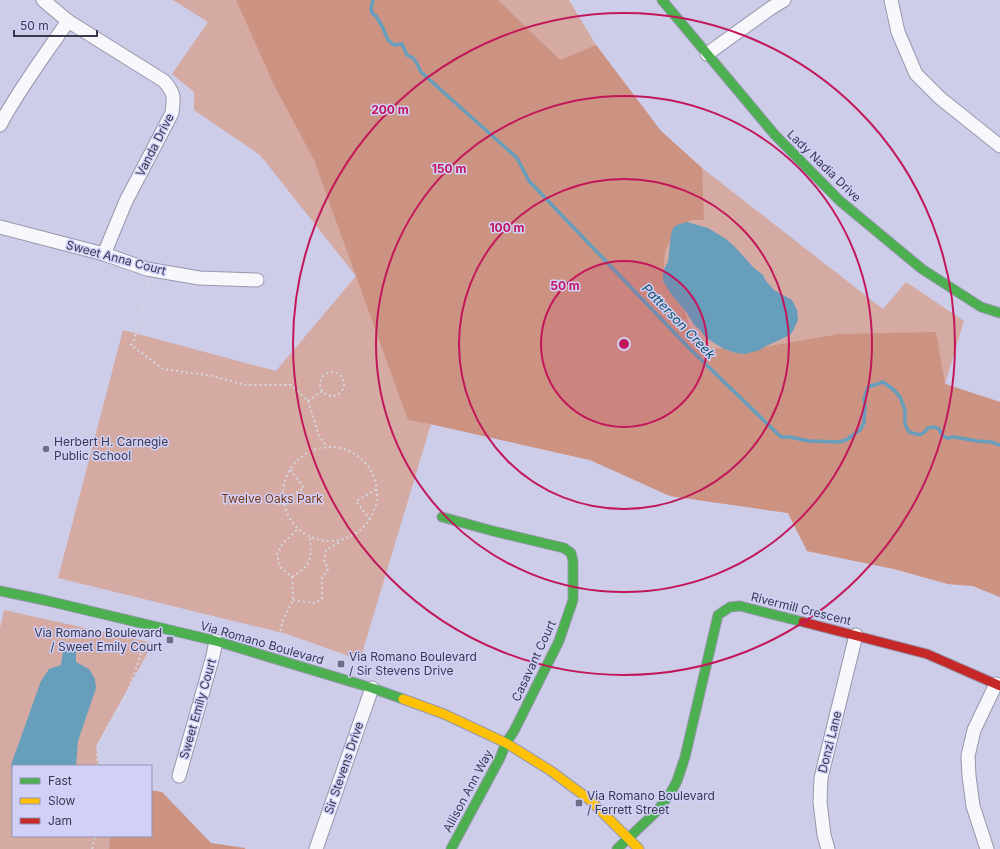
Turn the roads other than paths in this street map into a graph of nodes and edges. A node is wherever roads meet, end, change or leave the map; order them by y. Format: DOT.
graph roads {
  1 [pos="43,0"];
  2 [pos="662,0"];
  3 [pos="784,0"];
  4 [pos="891,0"];
  5 [pos="68,21"];
  6 [pos="707,54"];
  7 [pos="0,125"];
  8 [pos="1000,146"];
  9 [pos="0,227"];
  10 [pos="104,254"];
  11 [pos="257,280"];
  12 [pos="1000,313"];
  13 [pos="442,517"];
  14 [pos="0,591"];
  15 [pos="856,636"];
  16 [pos="216,641"];
  17 [pos="998,685"];
  18 [pos="372,688"];
  19 [pos="506,743"];
  20 [pos="179,776"];
  21 [pos="628,839"];
  22 [pos="316,849"];
  23 [pos="451,849"];
  24 [pos="617,849"];
  25 [pos="639,849"];
  26 [pos="828,849"];
  27 [pos="987,849"];
  1 -- 5 [label="street, Vanda Drive"];
  2 -- 6 [label="street, Lady Nadia Drive"];
  3 -- 6 [label="street"];
  4 -- 8 [label="street"];
  5 -- 7 [label="street"];
  5 -- 10 [label="street, Vanda Drive"];
  6 -- 12 [label="street, Lady Nadia Drive"];
  9 -- 10 [label="street, Sweet Anna Court"];
  10 -- 11 [label="street, Sweet Anna Court"];
  13 -- 19 [label="street, Casavant Court"];
  14 -- 16 [label="street, Via Romano Boulevard"];
  15 -- 17 [label="street, Rivermill Crescent"];
  15 -- 21 [label="street, Rivermill Crescent"];
  15 -- 26 [label="street, Donzi Lane"];
  16 -- 18 [label="street, Via Romano Boulevard"];
  16 -- 20 [label="street, Sweet Emily Court"];
  17 -- 27 [label="street"];
  18 -- 19 [label="street, Via Romano Boulevard"];
  18 -- 22 [label="street, Sir Stevens Drive"];
  19 -- 21 [label="street, Via Romano Boulevard"];
  19 -- 23 [label="street, Allison Ann Way"];
  21 -- 24 [label="street"];
  21 -- 25 [label="street, Via Romano Boulevard"];
}
